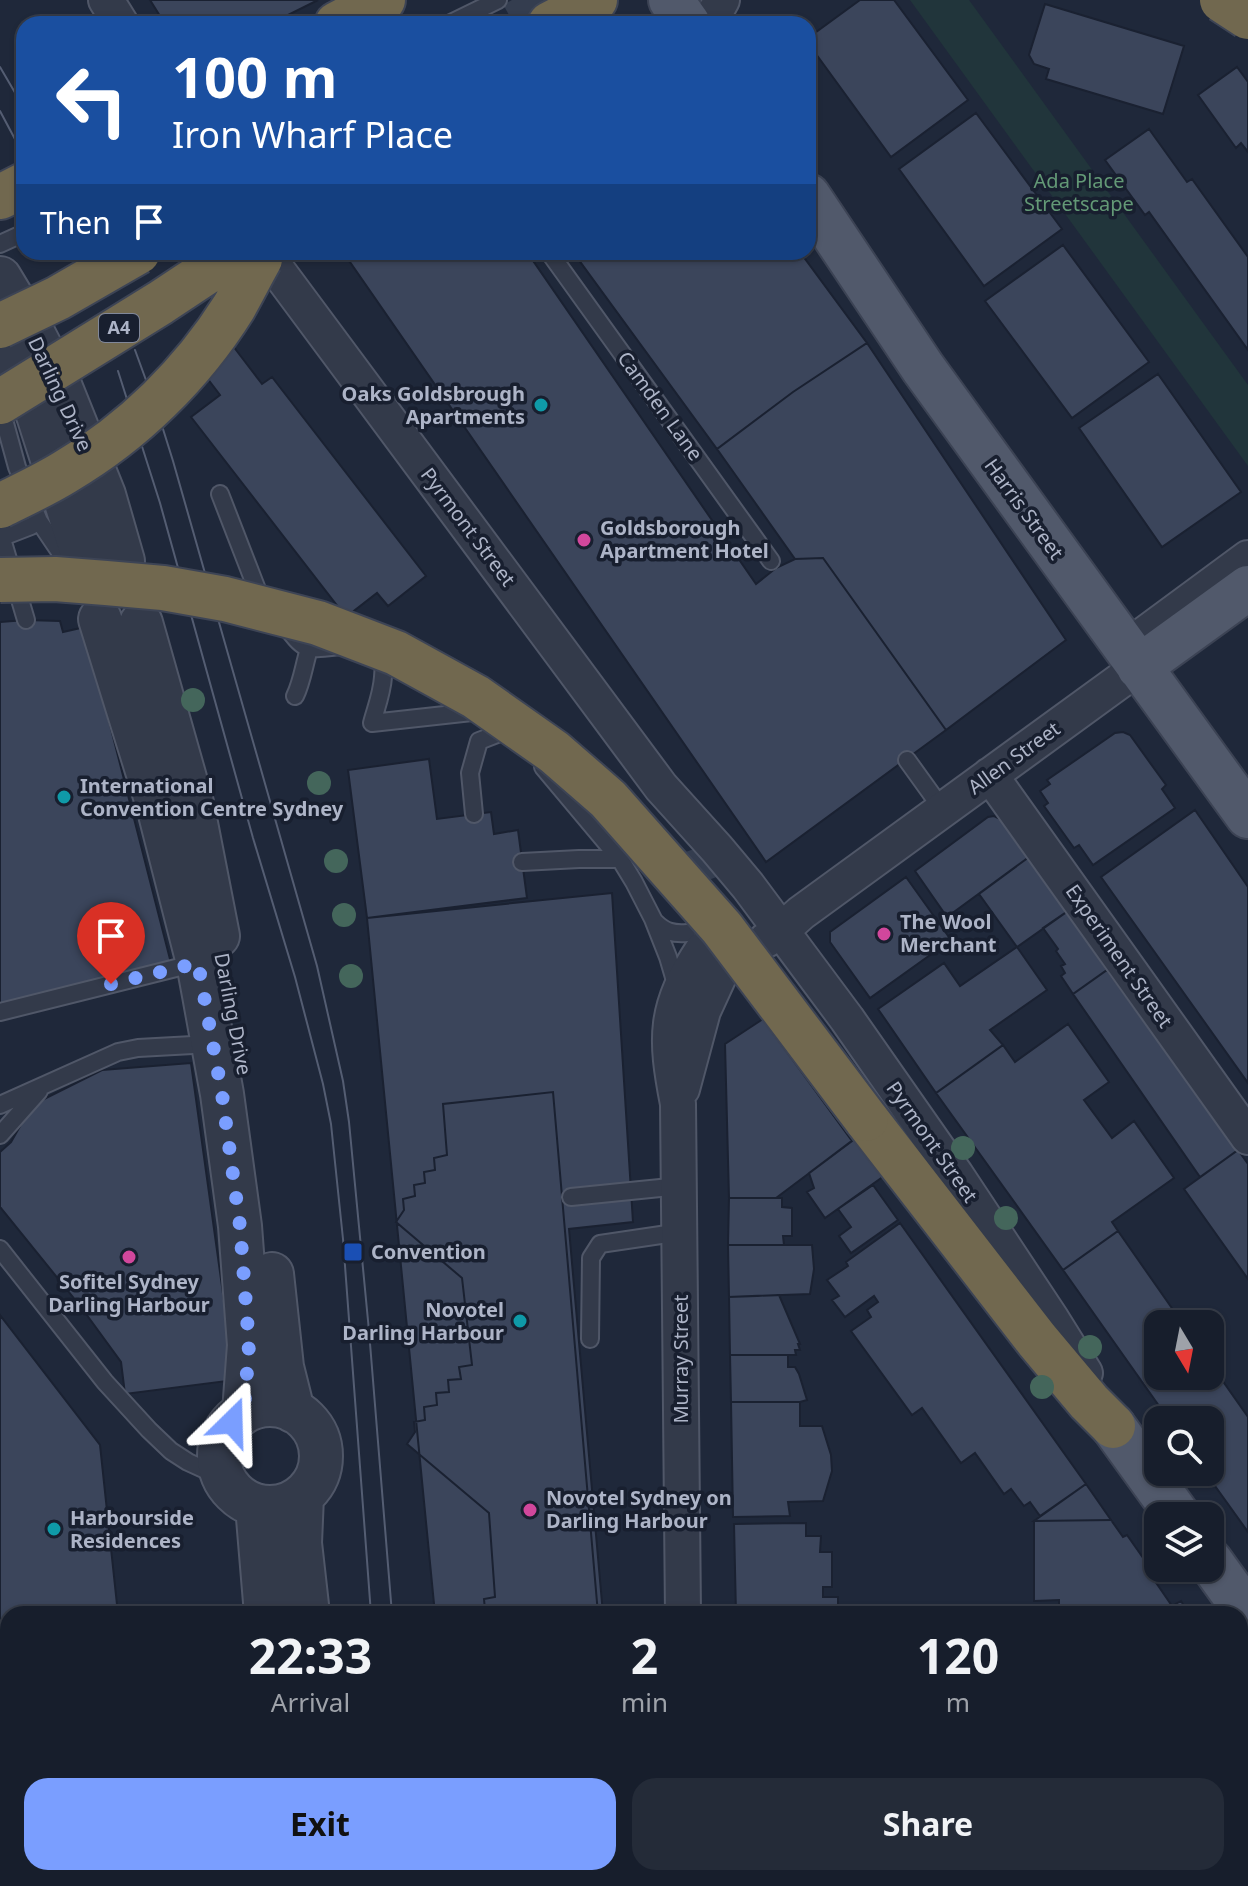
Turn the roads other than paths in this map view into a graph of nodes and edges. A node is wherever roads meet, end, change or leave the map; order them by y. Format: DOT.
graph roads {
  1 [pos="383,0"];
  2 [pos="407,0"];
  3 [pos="498,0"];
  4 [pos="595,0"];
  5 [pos="1223,0"];
  6 [pos="352,16"];
  7 [pos="377,16"];
  8 [pos="465,16"];
  9 [pos="565,16"];
  10 [pos="1248,17"];
  11 [pos="1248,33"];
  12 [pos="816,208"];
  13 [pos="124,260"];
  14 [pos="255,260"];
  15 [pos="256,260"];
  16 [pos="258,260"];
  17 [pos="555,260"];
  18 [pos="0,278"];
  19 [pos="8,334"];
  20 [pos="0,403"];
  21 [pos="12,447"];
  22 [pos="220,494"];
  23 [pos="8,527"];
  24 [pos="1248,558"];
  25 [pos="90,559"];
  26 [pos="771,561"];
  27 [pos="0,580"];
  28 [pos="1248,588"];
  29 [pos="26,620"];
  30 [pos="109,628"];
  31 [pos="392,643"];
  32 [pos="309,649"];
  33 [pos="1133,658"];
  34 [pos="107,694"];
  35 [pos="295,696"];
  36 [pos="490,710"];
  37 [pos="511,728"];
  38 [pos="907,760"];
  39 [pos="990,775"];
  40 [pos="661,787"];
  41 [pos="158,806"];
  42 [pos="943,810"];
  43 [pos="474,814"];
  44 [pos="1248,816"];
  45 [pos="694,849"];
  46 [pos="620,859"];
  47 [pos="522,862"];
  48 [pos="650,914"];
  49 [pos="774,935"];
  50 [pos="703,952"];
  51 [pos="198,963"];
  52 [pos="690,1002"];
  53 [pos="0,1012"];
  54 [pos="212,1044"];
  55 [pos="42,1087"];
  56 [pos="0,1105"];
  57 [pos="0,1135"];
  58 [pos="1248,1137"];
  59 [pos="680,1186"];
  60 [pos="571,1197"];
  61 [pos="681,1232"];
  62 [pos="0,1249"];
  63 [pos="590,1339"];
  64 [pos="293,1411"];
  65 [pos="244,1412"];
  66 [pos="1113,1426"];
  67 [pos="223,1478"];
  68 [pos="302,1496"];
  69 [pos="1168,1502"];
  70 [pos="257,1506"];
  71 [pos="1224,1581"];
  72 [pos="262,1606"];
  73 [pos="313,1606"];
  74 [pos="683,1606"];
  75 [pos="1242,1606"];
  1 -- 6 [label="highway"];
  2 -- 7 [label="highway"];
  3 -- 8 [label="lane"];
  4 -- 9 [label="highway"];
  5 -- 10 [label="highway, bridge"];
  5 -- 11 [label="street"];
  12 -- 33 [label="main road, Harris Street"];
  13 -- 19 [label="highway, bridge"];
  14 -- 20 [label="highway, A4, bridge"];
  15 -- 23 [label="highway, bridge"];
  16 -- 40 [label="street, Pyrmont Street"];
  17 -- 26 [label="lane, Camden Lane"];
  18 -- 19 [label="street, Darling Drive"];
  19 -- 21 [label="lane"];
  19 -- 25 [label="street, Darling Drive"];
  20 -- 21 [label="lane"];
  21 -- 23 [label="lane"];
  22 -- 32 [label="lane"];
  23 -- 25 [label="lane"];
  23 -- 29 [label="lane"];
  24 -- 33 [label="street, Allen Street"];
  27 -- 66 [label="highway, bridge"];
  28 -- 33 [label="main road, Allen Street"];
  30 -- 34 [label="lane"];
  30 -- 34 [label="lane"];
  30 -- 41 [label="street, Darling Drive"];
  30 -- 64 [label="street, Darling Drive"];
  31 -- 32 [label="lane"];
  31 -- 36 [label="lane"];
  31 -- 36 [label="lane"];
  32 -- 35 [label="lane"];
  33 -- 39 [label="street, Allen Street"];
  33 -- 44 [label="main road, Harris Street"];
  34 -- 41 [label="lane"];
  36 -- 37 [label="lane"];
  37 -- 43 [label="lane"];
  37 -- 46 [label="lane"];
  38 -- 42 [label="lane"];
  39 -- 42 [label="street, Allen Street"];
  39 -- 58 [label="street, Experiment Street"];
  40 -- 45 [label="street, Pyrmont Street"];
  40 -- 49 [label="street, Pyrmont Street"];
  41 -- 51 [label="street, Darling Drive"];
  42 -- 49 [label="street, Allen Street"];
  46 -- 47 [label="lane"];
  46 -- 48 [label="lane"];
  48 -- 50 [label="lane"];
  48 -- 52 [label="lane"];
  49 -- 66 [label="street, Pyrmont Street"];
  50 -- 52 [label="street, Murray Street"];
  51 -- 53 [label="lane"];
  51 -- 54 [label="street, Darling Drive"];
  52 -- 59 [label="street, Murray Street"];
  54 -- 55 [label="lane"];
  54 -- 65 [label="street, Darling Drive"];
  55 -- 56 [label="lane"];
  55 -- 57 [label="lane"];
  59 -- 60 [label="lane"];
  59 -- 61 [label="street, Murray Street"];
  61 -- 63 [label="lane"];
  61 -- 74 [label="street, Murray Street"];
  62 -- 67 [label="lane"];
  64 -- 65 [label="street"];
  64 -- 68 [label="street"];
  65 -- 67 [label="street"];
  66 -- 69 [label="main road, Pyrmont Street"];
  67 -- 70 [label="street"];
  68 -- 70 [label="street"];
  68 -- 73 [label="street"];
  70 -- 72 [label="street"];
  71 -- 75 [label="main road"];
}
